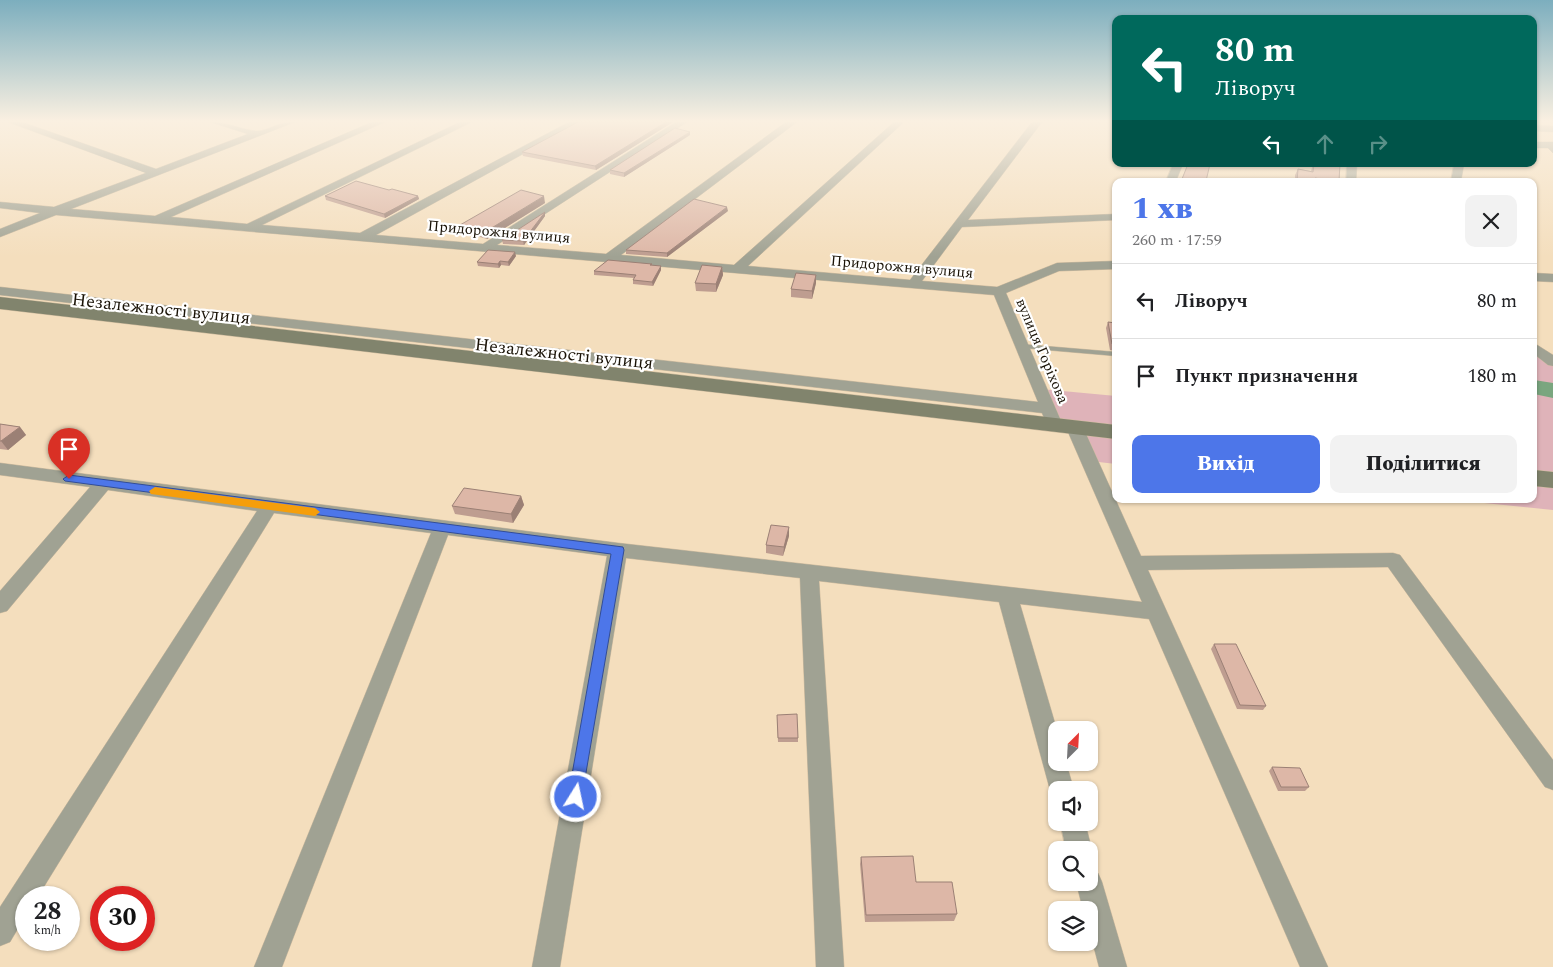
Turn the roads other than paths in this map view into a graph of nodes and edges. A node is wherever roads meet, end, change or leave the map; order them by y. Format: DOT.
graph roads {
  1 [pos="140,167"];
  2 [pos="171,167"];
  3 [pos="277,167"];
  4 [pos="373,167"];
  5 [pos="492,167"];
  6 [pos="611,167"];
  7 [pos="731,167"];
  8 [pos="849,167"];
  9 [pos="1002,167"];
  10 [pos="156,173"];
  11 [pos="0,205"];
  12 [pos="55,211"];
  13 [pos="1112,217"];
  14 [pos="156,220"];
  15 [pos="959,224"];
  16 [pos="248,228"];
  17 [pos="0,233"];
  18 [pos="362,237"];
  19 [pos="484,248"];
  20 [pos="609,258"];
  21 [pos="1112,265"];
  22 [pos="737,269"];
  23 [pos="1537,277"];
  24 [pos="1553,278"];
  25 [pos="912,284"];
  26 [pos="0,291"];
  27 [pos="999,291"];
  28 [pos="0,303"];
  29 [pos="1023,346"];
  30 [pos="1537,350"];
  31 [pos="1112,354"];
  32 [pos="1553,362"];
  33 [pos="1060,421"];
  34 [pos="1112,431"];
  35 [pos="0,469"];
  36 [pos="1537,478"];
  37 [pos="1553,480"];
  38 [pos="103,484"];
  39 [pos="268,506"];
  40 [pos="442,528"];
  41 [pos="618,550"];
  42 [pos="1135,563"];
  43 [pos="809,571"];
  44 [pos="1008,597"];
  45 [pos="0,605"];
  46 [pos="1157,612"];
  47 [pos="1553,779"];
  48 [pos="1059,781"];
  49 [pos="1091,891"];
  50 [pos="0,932"];
  51 [pos="268,967"];
  52 [pos="546,967"];
  53 [pos="830,967"];
  54 [pos="1112,967"];
  55 [pos="1314,967"];
  1 -- 10 [label="street"];
  2 -- 10 [label="street"];
  3 -- 14 [label="street"];
  4 -- 16 [label="street"];
  5 -- 18 [label="street"];
  6 -- 19 [label="street"];
  7 -- 20 [label="street"];
  8 -- 22 [label="street"];
  9 -- 15 [label="street"];
  10 -- 12 [label="street"];
  11 -- 12 [label="street"];
  12 -- 14 [label="street, Придорожня вулиця"];
  12 -- 17 [label="street, Придорожня вулиця"];
  13 -- 15 [label="street"];
  14 -- 16 [label="street, Придорожня вулиця"];
  15 -- 25 [label="street"];
  16 -- 18 [label="street, Придорожня вулиця"];
  18 -- 19 [label="street, Придорожня вулиця"];
  19 -- 20 [label="street, Придорожня вулиця"];
  20 -- 22 [label="street, Придорожня вулиця"];
  21 -- 27 [label="street, вулиця Горіхова"];
  22 -- 25 [label="street, Придорожня вулиця"];
  23 -- 24 [label="street"];
  25 -- 27 [label="street, Придорожня вулиця"];
  26 -- 33 [label="street, Незалежності вулиця"];
  27 -- 29 [label="street, вулиця Горіхова"];
  28 -- 33 [label="main road"];
  29 -- 31 [label="lane"];
  29 -- 33 [label="street, вулиця Горіхова"];
  30 -- 32 [label="street"];
  33 -- 34 [label="street, Незалежності вулиця"];
  33 -- 42 [label="street, вулиця Горіхова"];
  35 -- 38 [label="street"];
  36 -- 37 [label="street"];
  38 -- 39 [label="street"];
  38 -- 45 [label="street"];
  39 -- 40 [label="street"];
  39 -- 50 [label="street"];
  40 -- 41 [label="street"];
  40 -- 51 [label="street"];
  41 -- 43 [label="street"];
  41 -- 52 [label="street"];
  42 -- 46 [label="street, вулиця Горіхова"];
  42 -- 47 [label="street"];
  43 -- 44 [label="street"];
  43 -- 53 [label="street"];
  44 -- 46 [label="street"];
  44 -- 48 [label="street"];
  46 -- 55 [label="street, вулиця Горіхова"];
  49 -- 54 [label="street"];
}
